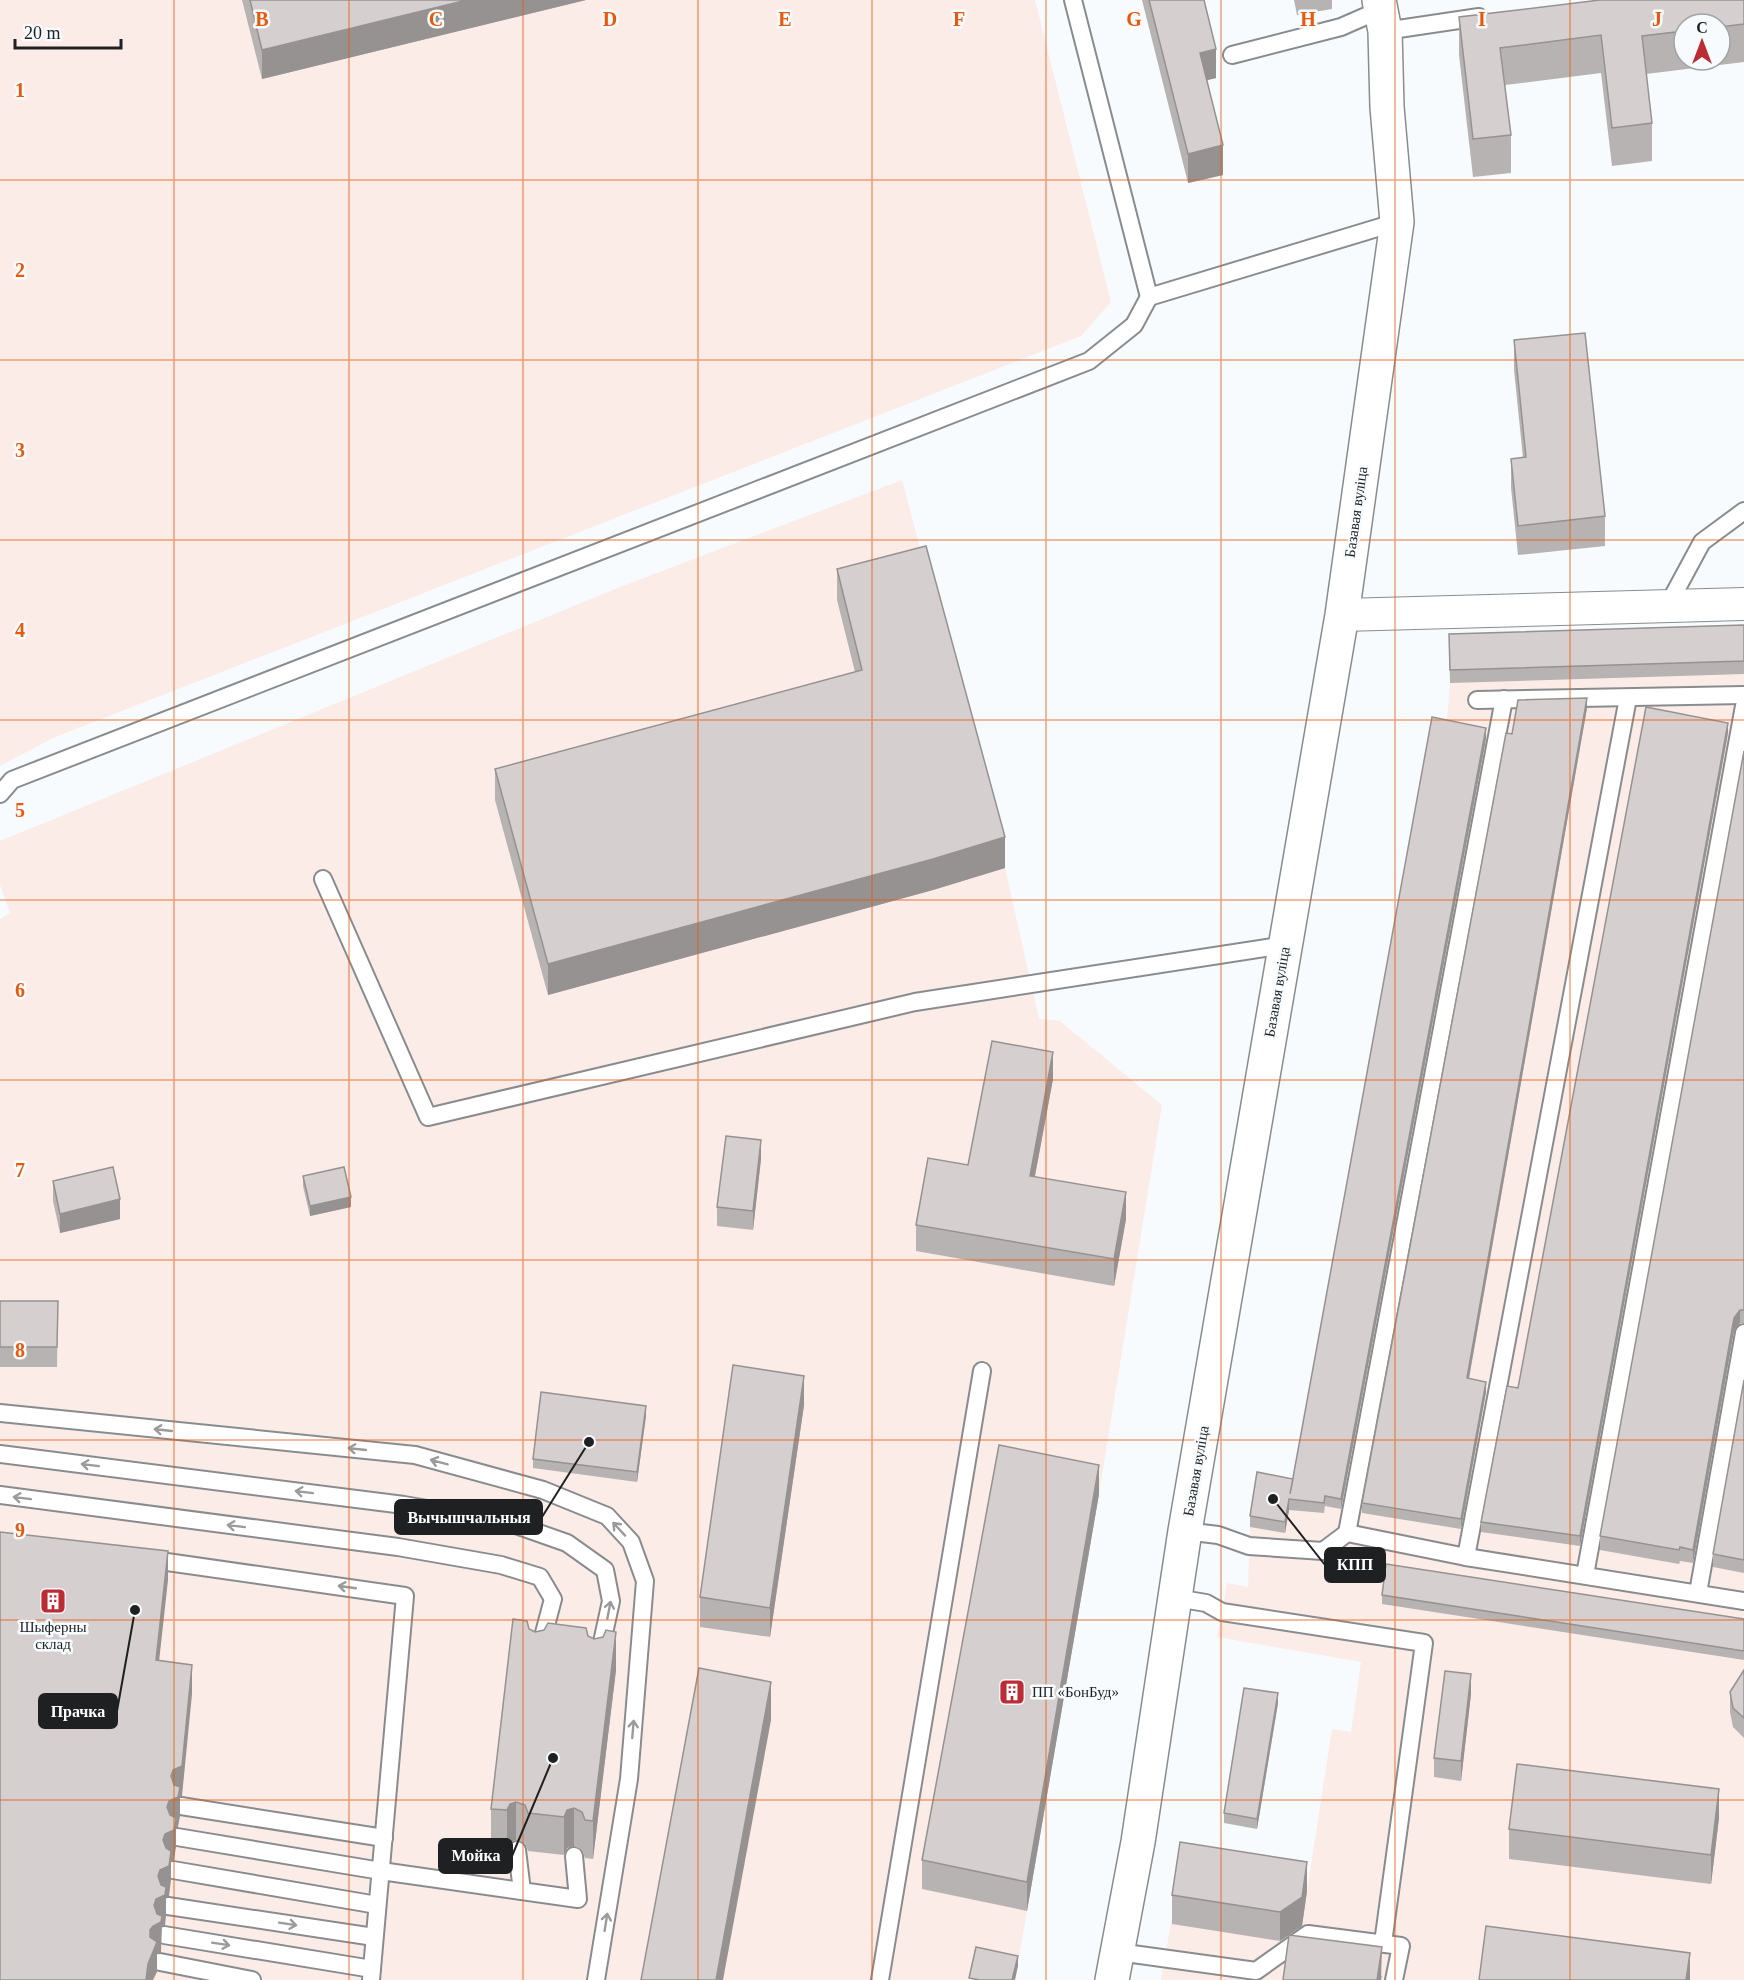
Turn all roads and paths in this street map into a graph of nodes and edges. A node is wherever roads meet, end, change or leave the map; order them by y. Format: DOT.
graph roads {
  1 [pos="1072,0"];
  2 [pos="1382,13"];
  3 [pos="1498,15"];
  4 [pos="1232,55"];
  5 [pos="1396,222"];
  6 [pos="1149,297"];
  7 [pos="1744,511"];
  8 [pos="1744,604"];
  9 [pos="1668,605"];
  10 [pos="1342,615"];
  11 [pos="1744,695"];
  12 [pos="1628,698"];
  13 [pos="1504,699"];
  14 [pos="1477,700"];
  15 [pos="1744,706"];
  16 [pos="6,775"];
  17 [pos="0,794"];
  18 [pos="323,879"];
  19 [pos="1285,945"];
  20 [pos="1744,1333"];
  21 [pos="982,1371"];
  22 [pos="0,1413"];
  23 [pos="0,1454"];
  24 [pos="0,1495"];
  25 [pos="1185,1530"];
  26 [pos="1347,1533"];
  27 [pos="127,1556"];
  28 [pos="1466,1557"];
  29 [pos="1586,1575"];
  30 [pos="1698,1593"];
  31 [pos="1176,1598"];
  32 [pos="1744,1601"];
  33 [pos="537,1660"];
  34 [pos="596,1667"];
  35 [pos="181,1806"];
  36 [pos="177,1837"];
  37 [pos="384,1838"];
  38 [pos="517,1850"];
  39 [pos="574,1856"];
  40 [pos="173,1870"];
  41 [pos="381,1870"];
  42 [pos="522,1891"];
  43 [pos="377,1905"];
  44 [pos="168,1906"];
  45 [pos="164,1935"];
  46 [pos="374,1937"];
  47 [pos="1383,1943"];
  48 [pos="160,1962"];
  49 [pos="1115,1966"];
  50 [pos="371,1974"];
  51 [pos="252,1980"];
  52 [pos="596,1980"];
  53 [pos="880,1980"];
  54 [pos="1395,1980"];
  1 -- 6 [label="lane"];
  2 -- 3 [label="lane"];
  2 -- 4 [label="lane"];
  2 -- 5 [label="street, Базавая вуліца"];
  5 -- 6 [label="lane"];
  5 -- 10 [label="street, Базавая вуліца"];
  6 -- 16 [label="lane"];
  7 -- 9 [label="lane"];
  8 -- 9 [label="street"];
  9 -- 10 [label="street"];
  10 -- 19 [label="street, Базавая вуліца"];
  11 -- 12 [label="lane"];
  12 -- 13 [label="lane"];
  12 -- 28 [label="lane"];
  13 -- 14 [label="lane"];
  13 -- 26 [label="lane"];
  15 -- 29 [label="lane"];
  16 -- 17 [label="lane"];
  18 -- 19 [label="lane"];
  19 -- 25 [label="street, Базавая вуліца"];
  20 -- 30 [label="lane"];
  21 -- 53 [label="lane"];
  52 -- 22 [label="lane, one-way"];
  34 -- 23 [label="lane, one-way"];
  33 -- 24 [label="lane, one-way"];
  25 -- 26 [label="lane"];
  25 -- 31 [label="street, Базавая вуліца"];
  26 -- 28 [label="lane"];
  37 -- 27 [label="lane, one-way"];
  28 -- 29 [label="lane"];
  29 -- 30 [label="lane"];
  30 -- 32 [label="lane"];
  31 -- 47 [label="lane"];
  31 -- 49 [label="street, Базавая вуліца"];
  35 -- 37 [label="lane"];
  36 -- 41 [label="lane"];
  37 -- 41 [label="lane"];
  38 -- 42 [label="lane"];
  39 -- 42 [label="lane"];
  40 -- 43 [label="lane"];
  41 -- 42 [label="lane"];
  41 -- 43 [label="lane"];
  43 -- 46 [label="lane"];
  44 -- 46 [label="lane, one-way"];
  45 -- 50 [label="lane, one-way"];
  46 -- 50 [label="lane"];
  47 -- 49 [label="lane"];
  47 -- 54 [label="lane"];
  48 -- 51 [label="lane"];
}
